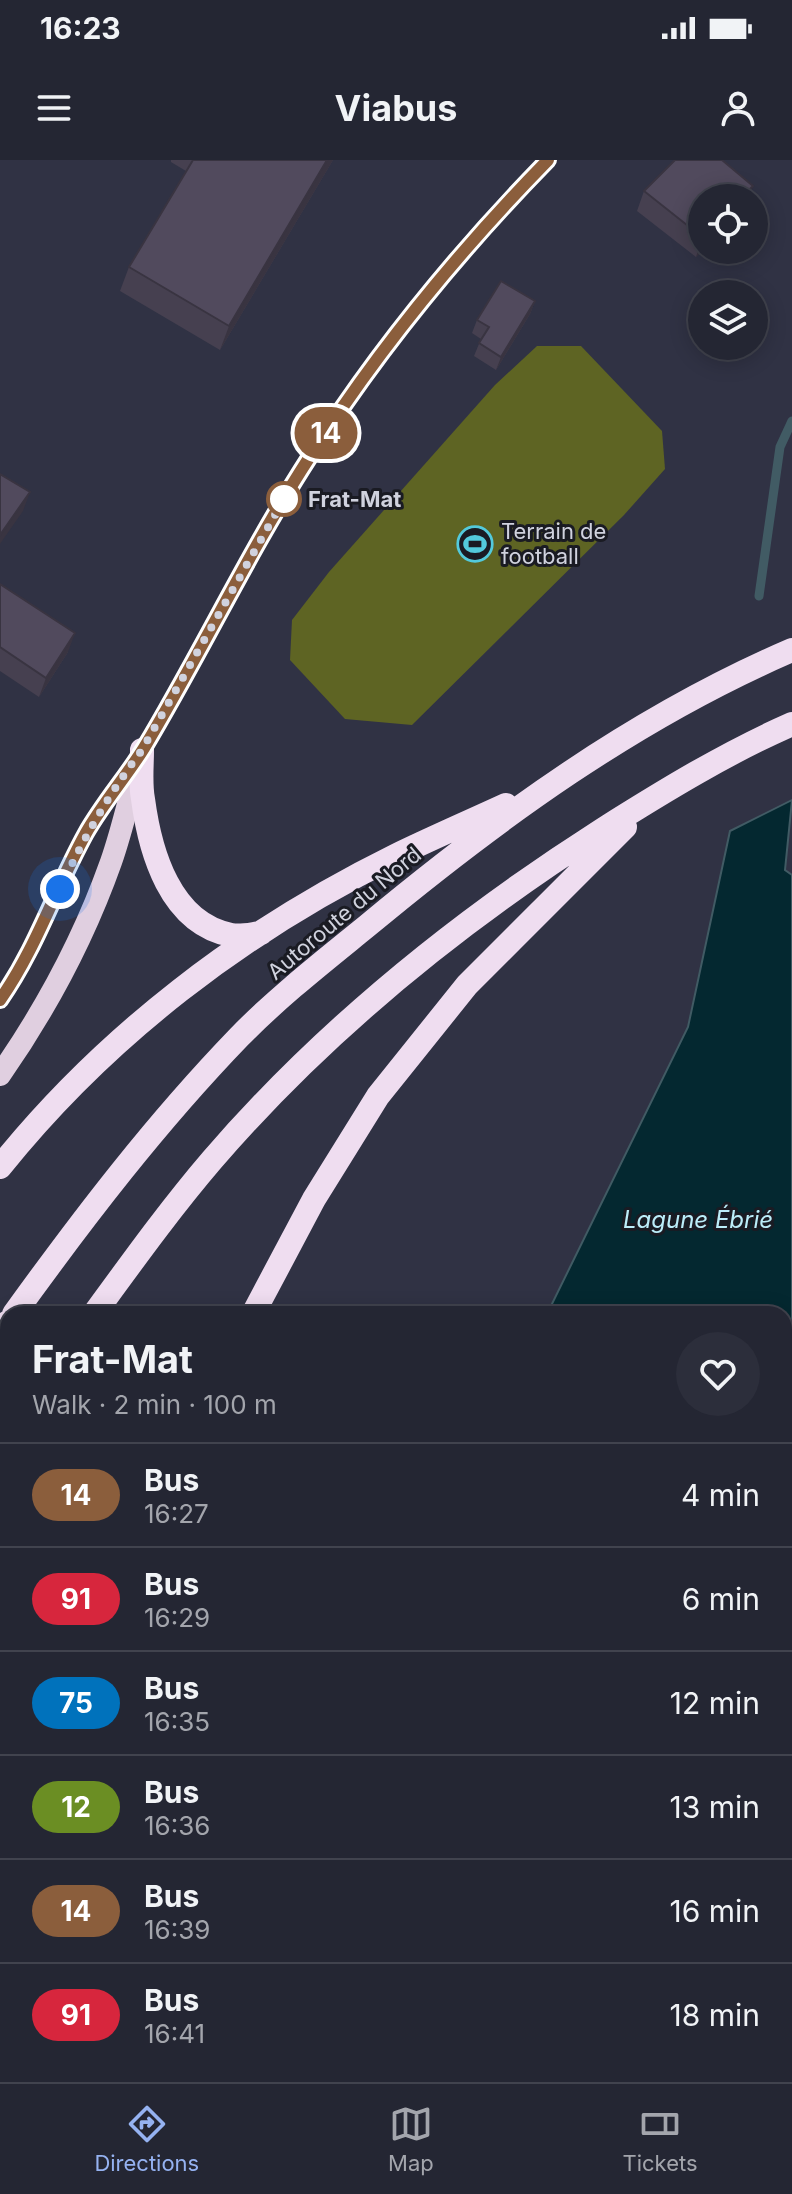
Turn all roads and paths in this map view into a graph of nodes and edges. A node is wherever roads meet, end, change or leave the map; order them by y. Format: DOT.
graph roads {
  1 [pos="548,160"];
  2 [pos="792,650"];
  3 [pos="792,724"];
  4 [pos="142,750"];
  5 [pos="549,785"];
  6 [pos="658,794"];
  7 [pos="264,933"];
  8 [pos="0,1000"];
  9 [pos="0,1075"];
  10 [pos="0,1167"];
  11 [pos="140,1251"];
  12 [pos="20,1306"];
  13 [pos="100,1306"];
  14 [pos="112,1306"];
  15 [pos="257,1306"];
  1 -- 4 [label="street"];
  2 -- 5 [label="highway, Autoroute du Nord"];
  3 -- 6 [label="highway"];
  4 -- 7 [label="highway"];
  4 -- 8 [label="street"];
  4 -- 9 [label="highway"];
  5 -- 7 [label="highway"];
  5 -- 12 [label="highway, Autoroute du Nord"];
  6 -- 11 [label="highway"];
  6 -- 15 [label="highway"];
  7 -- 10 [label="highway"];
  11 -- 13 [label="highway"];
  11 -- 14 [label="highway"];
}
